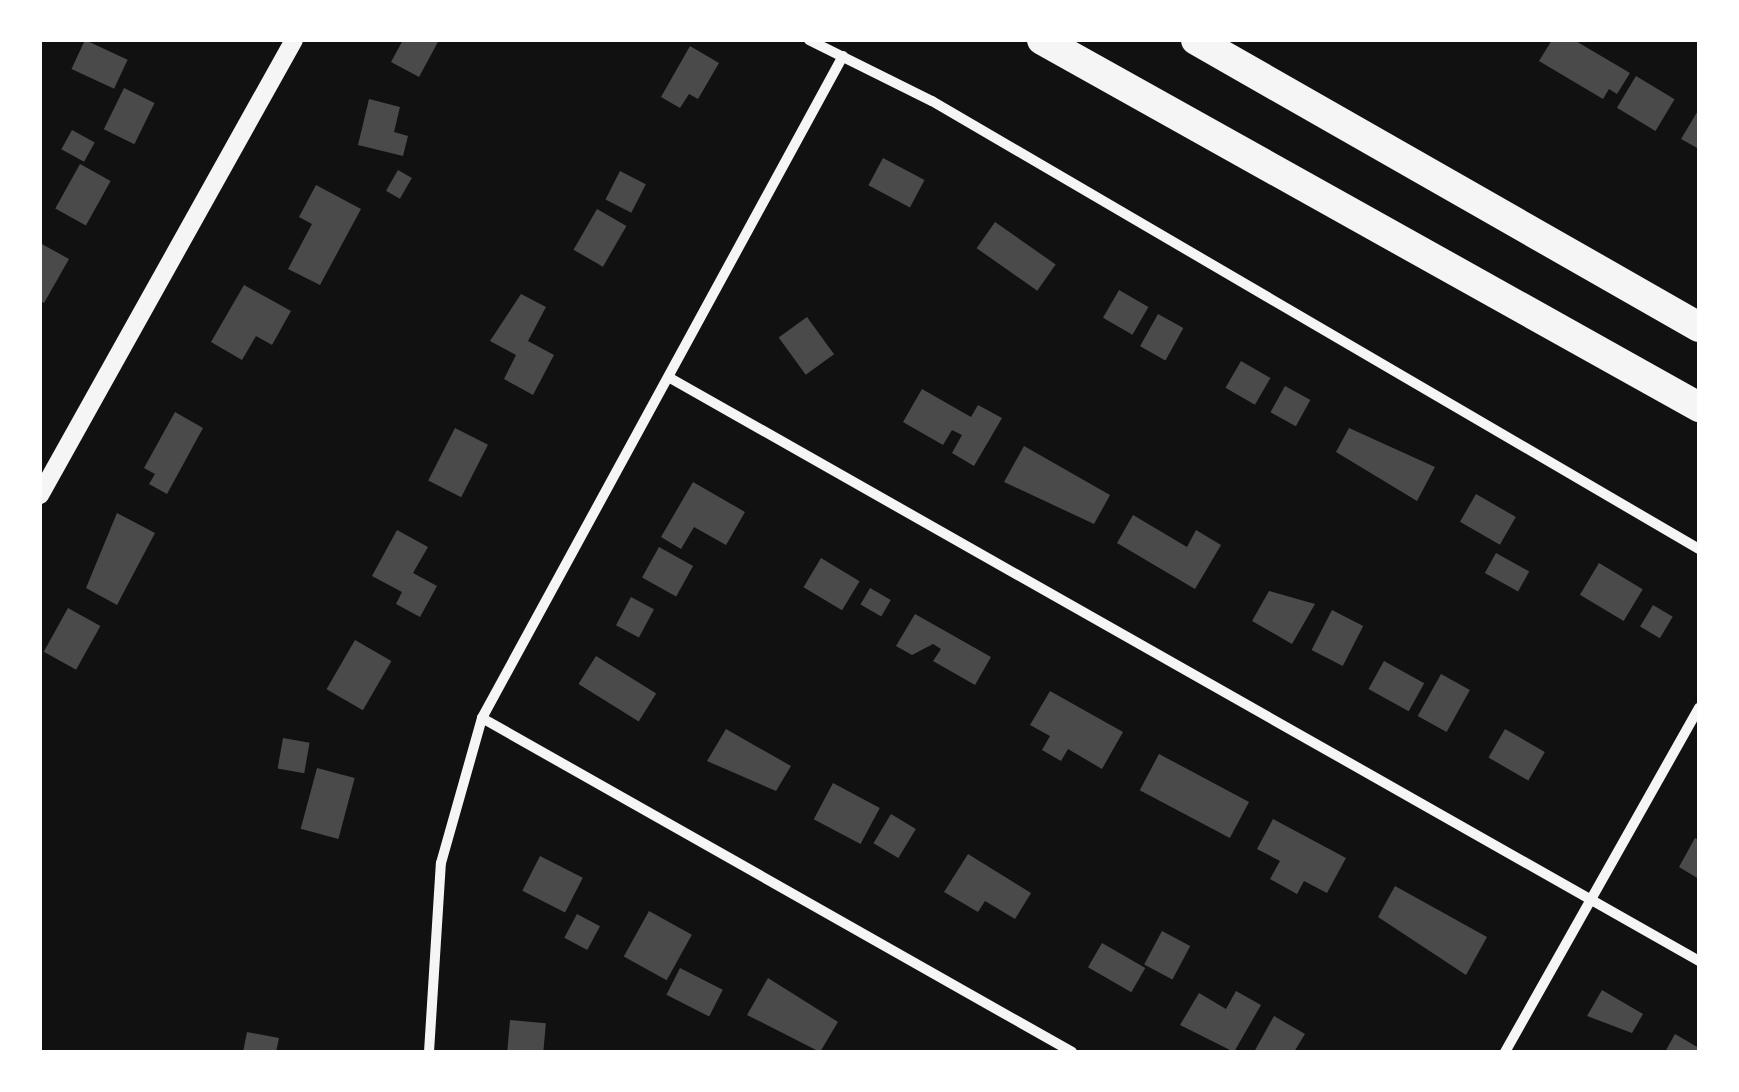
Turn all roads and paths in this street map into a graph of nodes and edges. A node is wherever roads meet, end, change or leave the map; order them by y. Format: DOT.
graph roads {
  1 [pos="294,40"];
  2 [pos="809,40"];
  3 [pos="1042,40"];
  4 [pos="1196,40"];
  5 [pos="842,56"];
  6 [pos="1699,327"];
  7 [pos="670,378"];
  8 [pos="1699,408"];
  9 [pos="40,496"];
  10 [pos="1699,550"];
  11 [pos="1699,708"];
  12 [pos="482,718"];
  13 [pos="1590,899"];
  14 [pos="1699,961"];
  15 [pos="429,1052"];
  16 [pos="1072,1052"];
  17 [pos="1505,1052"];
  1 -- 9 [label="street"];
  2 -- 5 [label="street"];
  3 -- 8 [label="highway"];
  4 -- 6 [label="highway"];
  5 -- 7 [label="street"];
  5 -- 10 [label="street"];
  7 -- 12 [label="street"];
  7 -- 13 [label="street"];
  11 -- 13 [label="street"];
  12 -- 15 [label="street"];
  12 -- 16 [label="street"];
  13 -- 14 [label="street"];
  13 -- 17 [label="street"];
}
